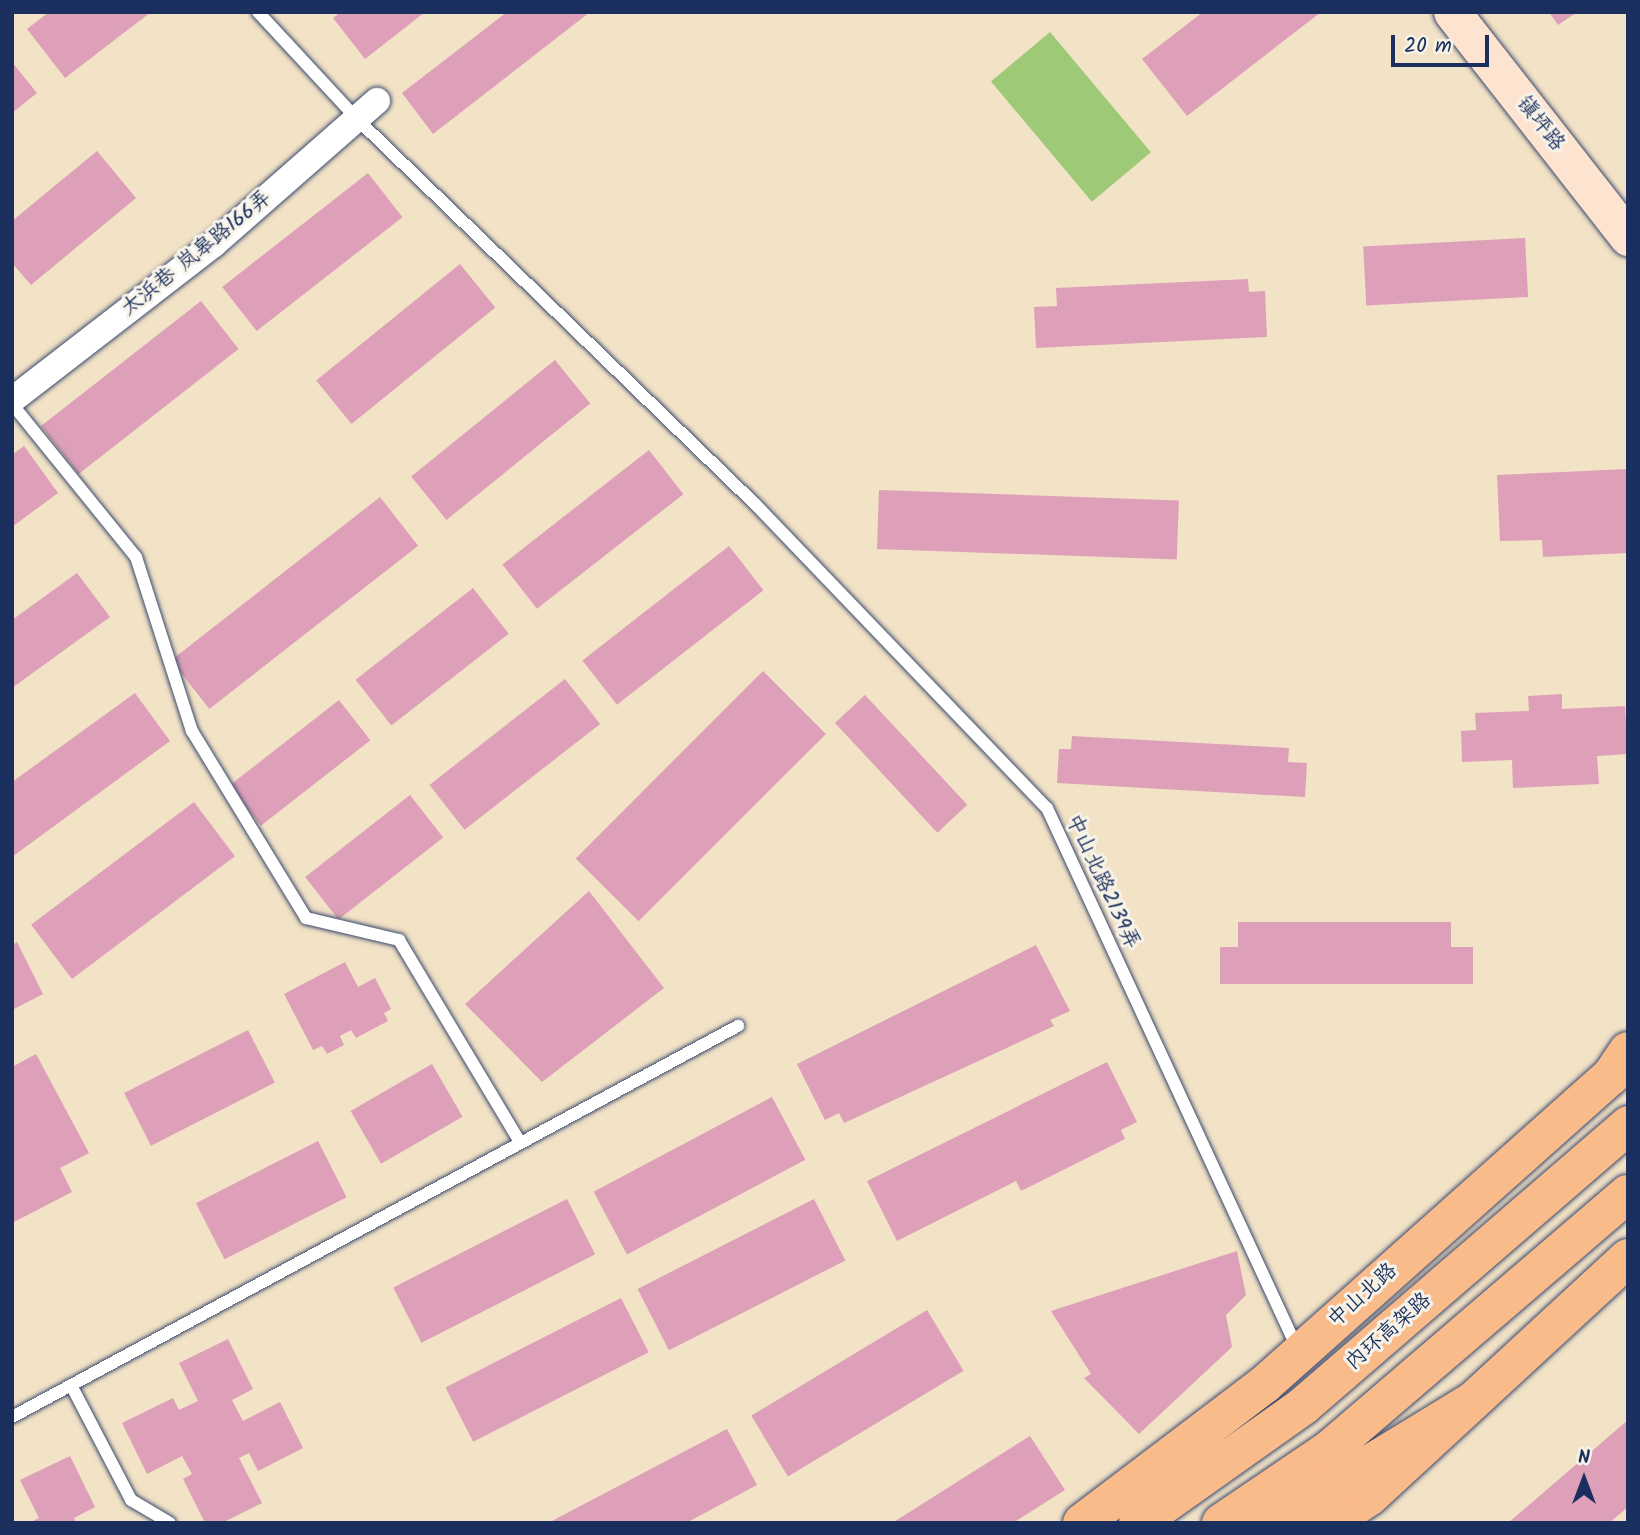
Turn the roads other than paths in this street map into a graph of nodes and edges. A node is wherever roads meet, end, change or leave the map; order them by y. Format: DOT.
graph roads {
  1 [pos="258,12"];
  2 [pos="1452,12"];
  3 [pos="377,101"];
  4 [pos="356,119"];
  5 [pos="1628,237"];
  6 [pos="12,402"];
  7 [pos="738,1026"];
  8 [pos="1628,1051"];
  9 [pos="1628,1125"];
  10 [pos="520,1142"];
  11 [pos="1628,1194"];
  12 [pos="1628,1258"];
  13 [pos="1300,1353"];
  14 [pos="71,1385"];
  15 [pos="1473,1401"];
  16 [pos="12,1417"];
  17 [pos="170,1523"];
  18 [pos="1082,1523"];
  19 [pos="1138,1523"];
  20 [pos="1222,1523"];
  21 [pos="1273,1523"];
  22 [pos="1330,1523"];
  1 -- 4 [label="lane, 中山北路2139弄"];
  2 -- 5 [label="street, 镇坪路"];
  3 -- 4 [label="street, 太浜巷 岚皋路166弄"];
  4 -- 6 [label="street, 太浜巷 岚皋路166弄"];
  4 -- 13 [label="lane, 中山北路2139弄"];
  6 -- 10 [label="lane"];
  7 -- 10 [label="lane"];
  8 -- 13 [label="main road, 中山北路"];
  9 -- 19 [label="main road, 内环高架路"];
  10 -- 14 [label="lane"];
  11 -- 20 [label="main road"];
  12 -- 15 [label="main road"];
  13 -- 18 [label="main road, 中山北路"];
  14 -- 16 [label="lane"];
  14 -- 17 [label="lane"];
  15 -- 21 [label="main road"];
  15 -- 22 [label="main road"];
}
